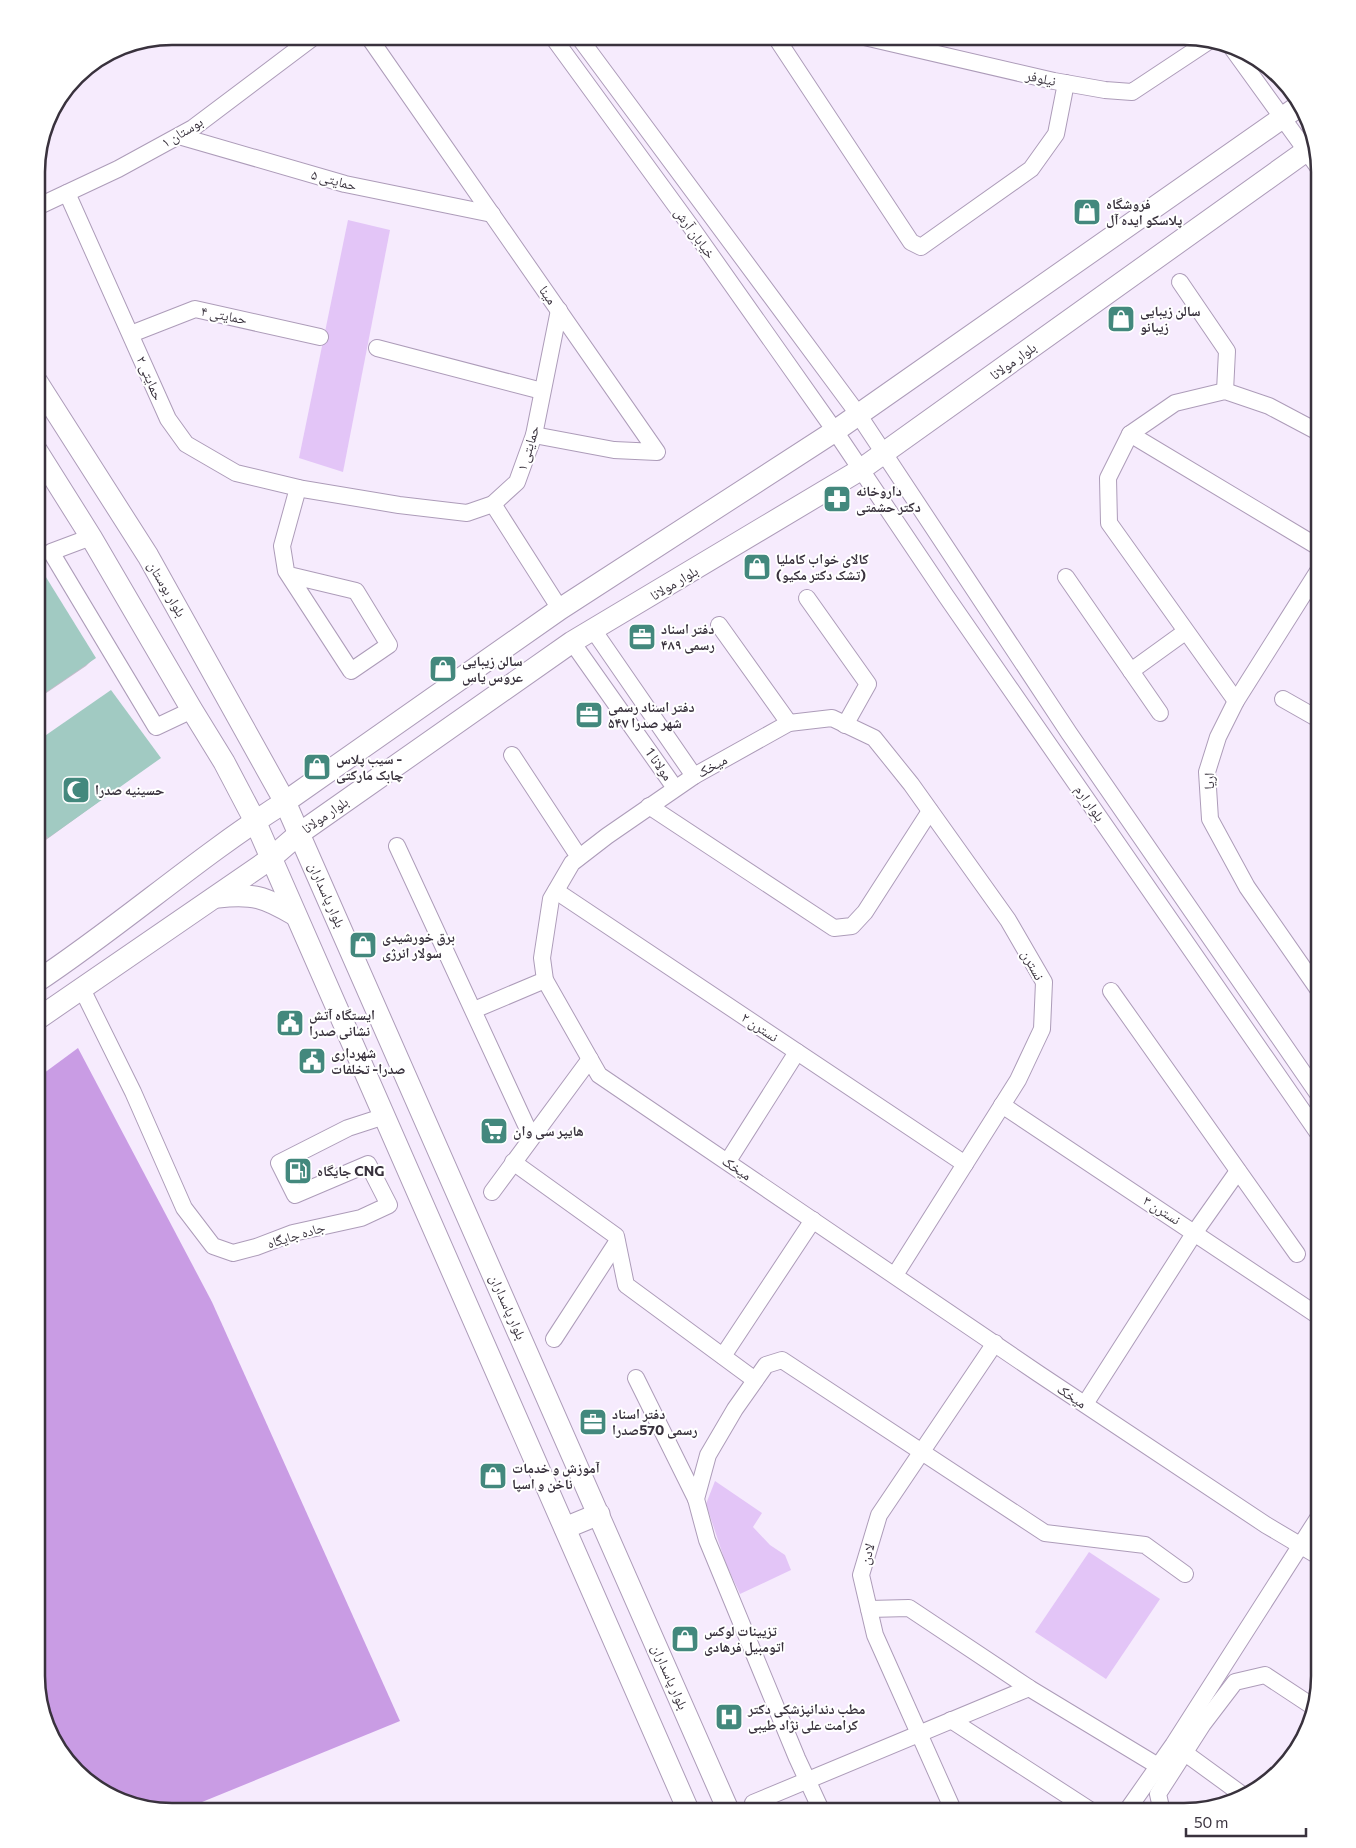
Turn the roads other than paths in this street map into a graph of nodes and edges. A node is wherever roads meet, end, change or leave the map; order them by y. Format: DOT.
graph roads {
  1 [pos="303,45"];
  2 [pos="374,45"];
  3 [pos="559,45"];
  4 [pos="585,45"];
  5 [pos="781,45"];
  6 [pos="899,45"];
  7 [pos="1201,46"];
  8 [pos="1239,58"];
  9 [pos="1066,83"];
  10 [pos="1295,109"];
  11 [pos="1283,118"];
  12 [pos="179,136"];
  13 [pos="1309,150"];
  14 [pos="1310,155"];
  15 [pos="67,193"];
  16 [pos="45,203"];
  17 [pos="709,212"];
  18 [pos="492,214"];
  19 [pos="690,224"];
  20 [pos="1180,282"];
  21 [pos="559,310"];
  22 [pos="131,334"];
  23 [pos="320,337"];
  24 [pos="377,348"];
  25 [pos="542,391"];
  26 [pos="1225,391"];
  27 [pos="45,396"];
  28 [pos="858,414"];
  29 [pos="1311,428"];
  30 [pos="835,431"];
  31 [pos="1130,434"];
  32 [pos="534,435"];
  33 [pos="882,454"];
  34 [pos="45,465"];
  35 [pos="860,470"];
  36 [pos="300,488"];
  37 [pos="493,504"];
  38 [pos="92,537"];
  39 [pos="1311,543"];
  40 [pos="289,575"];
  41 [pos="1066,577"];
  42 [pos="1311,582"];
  43 [pos="807,598"];
  44 [pos="560,609"];
  45 [pos="719,625"];
  46 [pos="594,631"];
  47 [pos="1185,632"];
  48 [pos="572,642"];
  49 [pos="1131,671"];
  50 [pos="1283,699"];
  51 [pos="1236,701"];
  52 [pos="192,710"];
  53 [pos="1160,713"];
  54 [pos="1311,715"];
  55 [pos="839,721"];
  56 [pos="789,723"];
  57 [pos="512,755"];
  58 [pos="694,776"];
  59 [pos="676,788"];
  60 [pos="286,802"];
  61 [pos="649,806"];
  62 [pos="930,811"];
  63 [pos="255,821"];
  64 [pos="300,833"];
  65 [pos="397,846"];
  66 [pos="579,857"];
  67 [pos="270,859"];
  68 [pos="556,891"];
  69 [pos="215,897"];
  70 [pos="295,915"];
  71 [pos="45,976"];
  72 [pos="1311,979"];
  73 [pos="545,980"];
  74 [pos="82,989"];
  75 [pos="1111,991"];
  76 [pos="474,1010"];
  77 [pos="45,1014"];
  78 [pos="797,1052"];
  79 [pos="590,1059"];
  80 [pos="1311,1084"];
  81 [pos="1002,1105"];
  82 [pos="385,1116"];
  83 [pos="1311,1123"];
  84 [pos="531,1136"];
  85 [pos="513,1162"];
  86 [pos="728,1162"];
  87 [pos="965,1164"];
  88 [pos="1238,1171"];
  89 [pos="492,1192"];
  90 [pos="813,1220"];
  91 [pos="1194,1232"];
  92 [pos="617,1242"];
  93 [pos="1297,1254"];
  94 [pos="895,1275"];
  95 [pos="1311,1311"];
  96 [pos="554,1339"];
  97 [pos="994,1343"];
  98 [pos="723,1356"];
  99 [pos="636,1378"];
  100 [pos="755,1380"];
  101 [pos="1085,1404"];
  102 [pos="921,1452"];
  103 [pos="696,1499"];
  104 [pos="599,1514"];
  105 [pos="565,1528"];
  106 [pos="1311,1528"];
  107 [pos="1300,1545"];
  108 [pos="1311,1552"];
  109 [pos="1185,1574"];
  110 [pos="869,1610"];
  111 [pos="1225,1663"];
  112 [pos="1248,1679"];
  113 [pos="1029,1688"];
  114 [pos="1308,1703"];
  115 [pos="951,1720"];
  116 [pos="918,1733"];
  117 [pos="1185,1753"];
  118 [pos="1158,1766"];
  119 [pos="808,1781"];
  120 [pos="1152,1790"];
  121 [pos="1237,1791"];
  122 [pos="686,1803"];
  123 [pos="725,1803"];
  124 [pos="753,1803"];
  125 [pos="818,1803"];
  126 [pos="950,1803"];
  127 [pos="1079,1803"];
  128 [pos="1137,1803"];
  129 [pos="1158,1803"];
  1 -- 12 [label="street, بوستان ۱"];
  2 -- 18 [label="street, مینا"];
  3 -- 19 [label="street, خیابان آرش"];
  4 -- 17 [label="street, خیابان آرش"];
  5 -- 9 [label="street"];
  6 -- 9 [label="street, نیلوفر"];
  7 -- 9 [label="street, نیلوفر"];
  8 -- 11 [label="street"];
  10 -- 11 [label="main road"];
  11 -- 13 [label="street"];
  11 -- 28 [label="main road"];
  12 -- 15 [label="street, بوستان ۱"];
  12 -- 18 [label="street, حمایتی ۵"];
  14 -- 33 [label="main road, بلوار مولانا"];
  15 -- 16 [label="street, بوستان ۱"];
  15 -- 22 [label="street, حمایتی ۲"];
  17 -- 19 [label="street"];
  17 -- 28 [label="street, خیابان آرش"];
  18 -- 21 [label="street, مینا"];
  19 -- 30 [label="street, خیابان آرش"];
  20 -- 26 [label="street"];
  21 -- 25 [label="street, حمایتی ۱"];
  21 -- 32 [label="street, مینا"];
  22 -- 23 [label="street, حمایتی ۴"];
  22 -- 36 [label="street, حمایتی ۲"];
  24 -- 25 [label="street"];
  25 -- 32 [label="street, حمایتی ۱"];
  26 -- 29 [label="street"];
  26 -- 31 [label="street"];
  27 -- 60 [label="main road, بلوار بوستان"];
  28 -- 30 [label="main road"];
  28 -- 33 [label="street, خیابان آرش"];
  30 -- 35 [label="street, خیابان آرش"];
  30 -- 44 [label="main road"];
  31 -- 39 [label="street"];
  31 -- 47 [label="street"];
  32 -- 37 [label="street, حمایتی ۱"];
  33 -- 35 [label="main road, بلوار مولانا"];
  33 -- 80 [label="street, بلوار ارم"];
  34 -- 38 [label="main road"];
  35 -- 46 [label="main road, بلوار مولانا"];
  35 -- 83 [label="street, بلوار ارم"];
  36 -- 37 [label="street, حمایتی ۱"];
  36 -- 40 [label="street"];
  37 -- 44 [label="street"];
  38 -- 52 [label="main road"];
  38 -- 52 [label="street"];
  40 -- 40 [label="street"];
  41 -- 49 [label="street"];
  42 -- 51 [label="street, اریا"];
  43 -- 55 [label="street"];
  44 -- 60 [label="main road"];
  45 -- 56 [label="street"];
  46 -- 48 [label="main road, بلوار مولانا"];
  46 -- 58 [label="street, مولانا 1"];
  47 -- 49 [label="street"];
  47 -- 51 [label="street"];
  48 -- 59 [label="street, مولانا 1"];
  48 -- 64 [label="main road, بلوار مولانا"];
  49 -- 53 [label="street"];
  50 -- 54 [label="street"];
  51 -- 72 [label="street, اریا"];
  52 -- 63 [label="main road"];
  55 -- 56 [label="street, میخک"];
  55 -- 62 [label="street, نسترن"];
  56 -- 58 [label="street, میخک"];
  57 -- 66 [label="street"];
  58 -- 59 [label="street, میخک"];
  59 -- 61 [label="street, میخک"];
  60 -- 63 [label="main road"];
  60 -- 64 [label="main road, بلوار پاسداران"];
  61 -- 62 [label="street"];
  61 -- 66 [label="street, میخک"];
  62 -- 81 [label="street, نسترن"];
  63 -- 67 [label="main road"];
  63 -- 71 [label="main road"];
  64 -- 67 [label="main road, بلوار مولانا"];
  64 -- 104 [label="main road, بلوار پاسداران"];
  65 -- 76 [label="street"];
  66 -- 68 [label="street, میخک"];
  67 -- 69 [label="main road, بلوار مولانا"];
  67 -- 70 [label="main road"];
  68 -- 73 [label="street, میخک"];
  68 -- 78 [label="street, نسترن ۲"];
  69 -- 70 [label="main road"];
  69 -- 74 [label="main road, بلوار مولانا"];
  70 -- 82 [label="main road"];
  73 -- 76 [label="street"];
  73 -- 79 [label="street, میخک"];
  74 -- 77 [label="main road, بلوار مولانا"];
  74 -- 82 [label="street, جاده جایگاه"];
  75 -- 88 [label="street"];
  76 -- 84 [label="street"];
  78 -- 86 [label="street"];
  78 -- 87 [label="street, نسترن ۲"];
  79 -- 84 [label="street"];
  79 -- 86 [label="street, میخک"];
  81 -- 87 [label="street, نسترن"];
  81 -- 91 [label="street, نسترن ۳"];
  82 -- 105 [label="main road"];
  84 -- 85 [label="street"];
  85 -- 89 [label="street"];
  85 -- 92 [label="street"];
  86 -- 90 [label="street, میخک"];
  87 -- 94 [label="street, نسترن"];
  88 -- 91 [label="street"];
  88 -- 93 [label="street"];
  90 -- 94 [label="street, میخک"];
  90 -- 98 [label="street"];
  91 -- 95 [label="street, نسترن ۳"];
  91 -- 101 [label="street"];
  92 -- 96 [label="street"];
  92 -- 98 [label="street"];
  94 -- 97 [label="street, میخک"];
  97 -- 101 [label="street, میخک"];
  97 -- 102 [label="street, لادن"];
  98 -- 100 [label="street"];
  99 -- 103 [label="street"];
  100 -- 102 [label="street"];
  100 -- 103 [label="street"];
  101 -- 107 [label="street, میخک"];
  102 -- 109 [label="street"];
  102 -- 110 [label="street, لادن"];
  103 -- 119 [label="street"];
  104 -- 105 [label="main road"];
  104 -- 123 [label="main road, بلوار پاسداران"];
  105 -- 122 [label="main road"];
  106 -- 107 [label="street"];
  107 -- 108 [label="street, میخک"];
  107 -- 111 [label="street"];
  110 -- 113 [label="street"];
  110 -- 116 [label="street, لادن"];
  111 -- 112 [label="street"];
  111 -- 118 [label="street"];
  112 -- 114 [label="street"];
  112 -- 117 [label="street"];
  113 -- 115 [label="street"];
  113 -- 118 [label="street"];
  115 -- 116 [label="street"];
  115 -- 127 [label="street"];
  116 -- 119 [label="street"];
  116 -- 126 [label="street, لادن"];
  117 -- 120 [label="street"];
  117 -- 121 [label="street"];
  118 -- 120 [label="street"];
  119 -- 124 [label="street"];
  119 -- 125 [label="street"];
  120 -- 128 [label="street"];
  120 -- 129 [label="street"];
}
